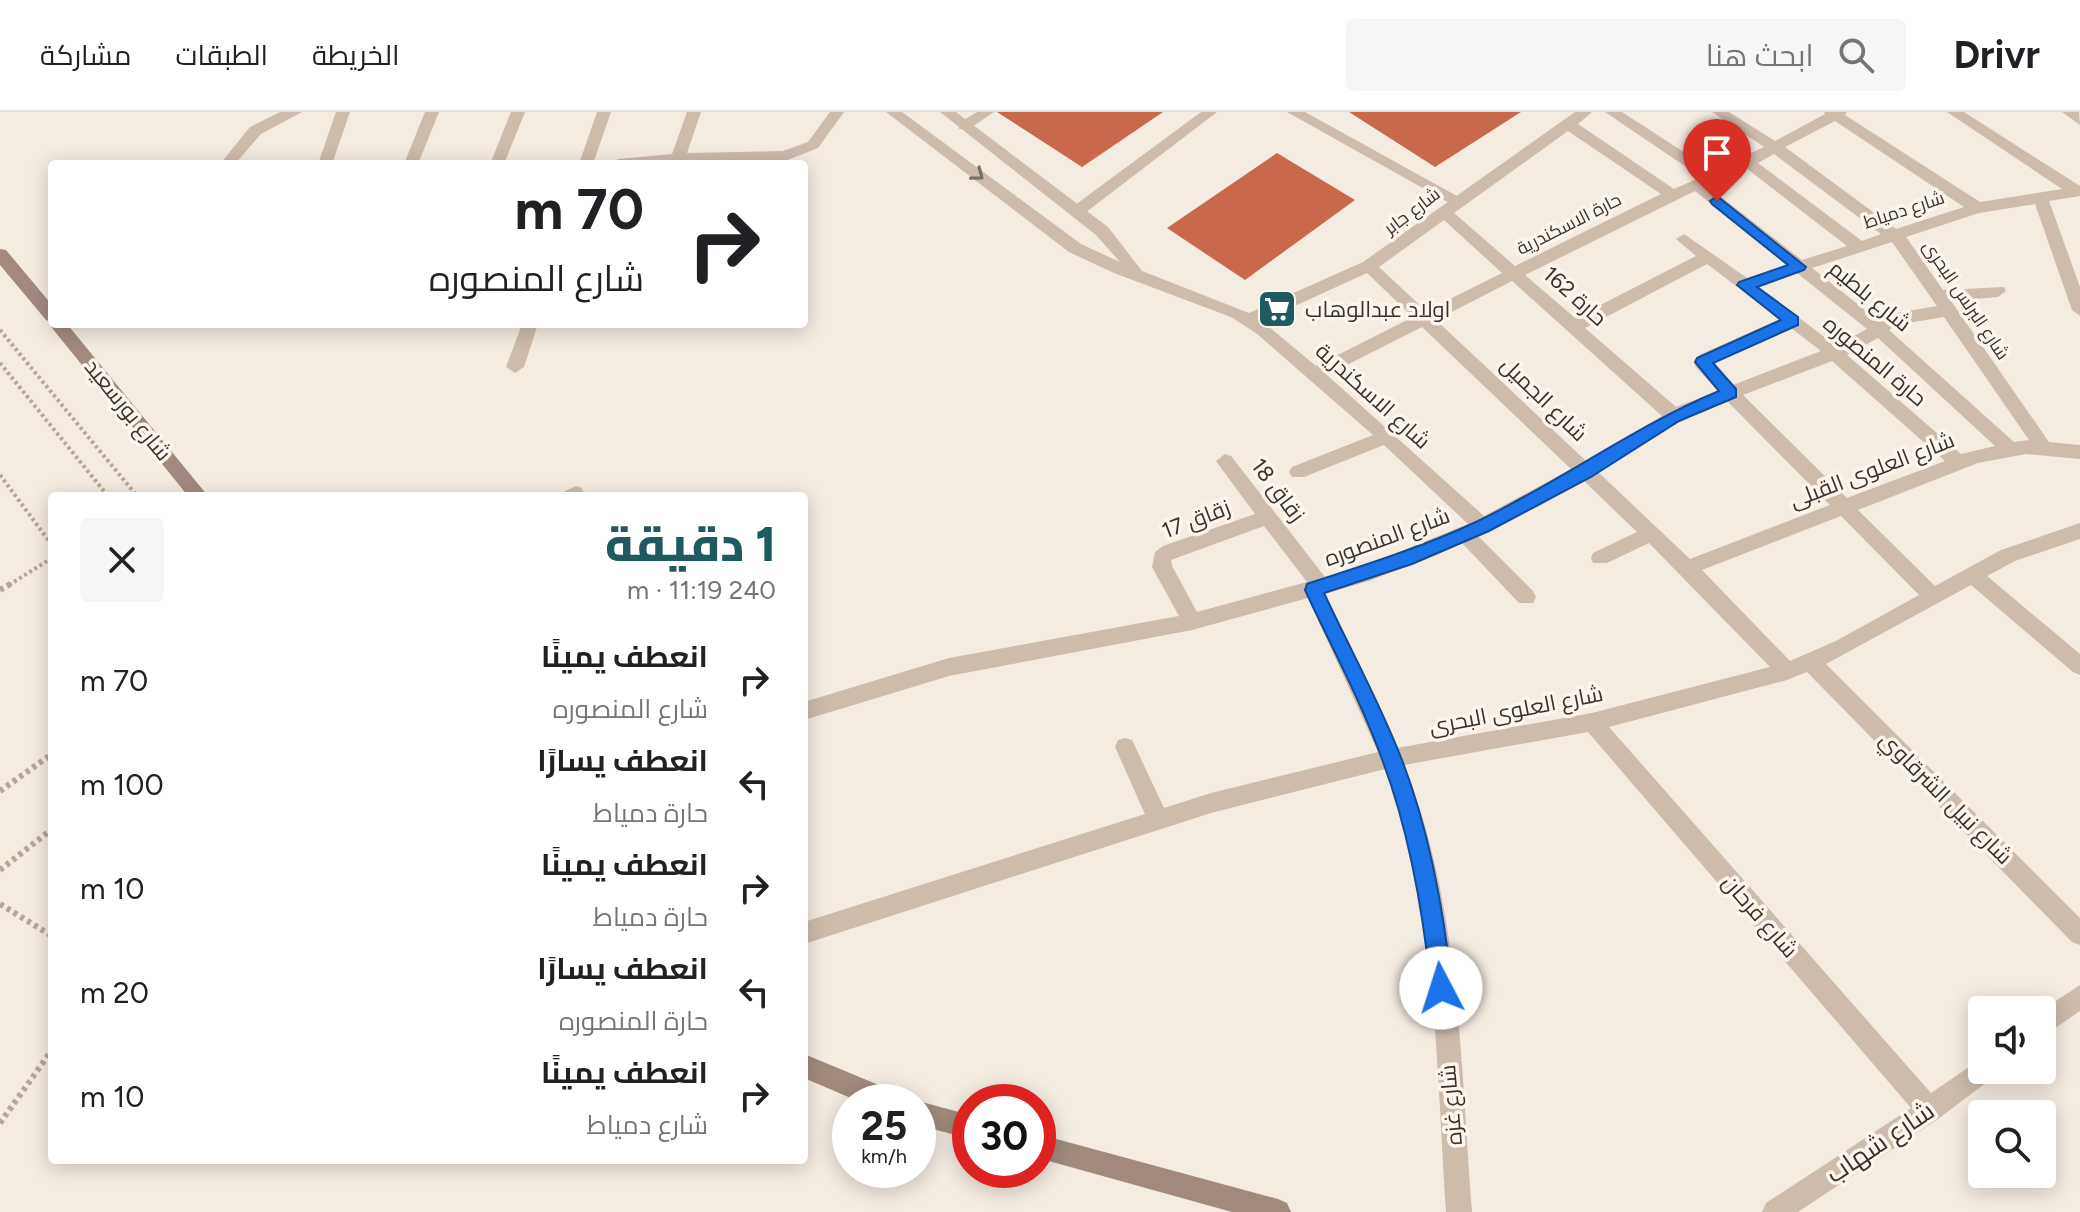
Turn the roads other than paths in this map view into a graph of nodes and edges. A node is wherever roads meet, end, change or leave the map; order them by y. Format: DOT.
graph roads {
  1 [pos="295,112"];
  2 [pos="343,112"];
  3 [pos="432,112"];
  4 [pos="518,112"];
  5 [pos="604,112"];
  6 [pos="694,112"];
  7 [pos="837,112"];
  8 [pos="893,112"];
  9 [pos="947,112"];
  10 [pos="987,112"];
  11 [pos="1210,112"];
  12 [pos="1294,112"];
  13 [pos="1585,112"];
  14 [pos="1612,112"];
  15 [pos="1719,112"];
  16 [pos="1954,112"];
  17 [pos="1836,113"];
  18 [pos="1568,124"];
  19 [pos="964,126"];
  20 [pos="935,143"];
  21 [pos="1775,147"];
  22 [pos="678,158"];
  23 [pos="229,160"];
  24 [pos="326,160"];
  25 [pos="413,160"];
  26 [pos="499,160"];
  27 [pos="587,160"];
  28 [pos="658,160"];
  29 [pos="1747,162"];
  30 [pos="1713,178"];
  31 [pos="1697,185"];
  32 [pos="2078,191"];
  33 [pos="1673,195"];
  34 [pos="2041,200"];
  35 [pos="1451,207"];
  36 [pos="1977,208"];
  37 [pos="1076,212"];
  38 [pos="1893,234"];
  39 [pos="1684,239"];
  40 [pos="1858,246"];
  41 [pos="0,254"];
  42 [pos="1708,257"];
  43 [pos="1369,266"];
  44 [pos="1799,267"];
  45 [pos="1515,274"];
  46 [pos="1136,275"];
  47 [pos="1745,285"];
  48 [pos="1998,291"];
  49 [pos="1945,303"];
  50 [pos="2080,310"];
  51 [pos="48,311"];
  52 [pos="1425,319"];
  53 [pos="1249,320"];
  54 [pos="1792,321"];
  55 [pos="1574,326"];
  56 [pos="61,328"];
  57 [pos="529,328"];
  58 [pos="1878,329"];
  59 [pos="1833,352"];
  60 [pos="515,367"];
  61 [pos="1316,373"];
  62 [pos="1730,393"];
  63 [pos="1674,416"];
  64 [pos="1387,437"];
  65 [pos="2043,447"];
  66 [pos="2009,448"];
  67 [pos="2080,452"];
  68 [pos="1225,461"];
  69 [pos="1958,462"];
  70 [pos="1298,472"];
  71 [pos="1585,472"];
  72 [pos="196,492"];
  73 [pos="1843,507"];
  74 [pos="1269,517"];
  75 [pos="1474,530"];
  76 [pos="2080,531"];
  77 [pos="1651,534"];
  78 [pos="1600,558"];
  79 [pos="1687,568"];
  80 [pos="1972,574"];
  81 [pos="1318,588"];
  82 [pos="1526,597"];
  83 [pos="1933,597"];
  84 [pos="1192,622"];
  85 [pos="1811,662"];
  86 [pos="2080,666"];
  87 [pos="1787,671"];
  88 [pos="808,710"];
  89 [pos="1592,722"];
  90 [pos="1125,747"];
  91 [pos="1392,758"];
  92 [pos="1158,818"];
  93 [pos="808,932"];
  94 [pos="2080,934"];
  95 [pos="2080,997"];
  96 [pos="2056,1015"];
  97 [pos="808,1068"];
  98 [pos="1968,1081"];
  99 [pos="846,1084"];
  100 [pos="1929,1110"];
  101 [pos="1056,1151"];
  102 [pos="1278,1212"];
  103 [pos="1459,1212"];
  104 [pos="1775,1212"];
  1 -- 23 [label="street"];
  2 -- 24 [label="street"];
  3 -- 25 [label="street"];
  4 -- 26 [label="street"];
  5 -- 27 [label="street"];
  6 -- 22 [label="street"];
  7 -- 22 [label="street"];
  8 -- 20 [label="street, شارع الاسكندرية"];
  9 -- 19 [label="street"];
  10 -- 19 [label="street"];
  11 -- 37 [label="street"];
  12 -- 35 [label="street, حارة 162"];
  13 -- 18 [label="street, شارع جابر"];
  14 -- 30 [label="street"];
  15 -- 21 [label="street, شارع البرلس البحرى"];
  16 -- 32 [label="street"];
  17 -- 21 [label="street, حارة الاسكندرية"];
  17 -- 36 [label="street"];
  18 -- 33 [label="street"];
  18 -- 35 [label="street, شارع جابر"];
  19 -- 20 [label="street"];
  19 -- 37 [label="street"];
  20 -- 46 [label="street, شارع الاسكندرية, one-way"];
  21 -- 29 [label="street, حارة الاسكندرية"];
  21 -- 38 [label="street, شارع البرلس البحرى"];
  22 -- 28 [label="street"];
  29 -- 30 [label="street, حارة الاسكندرية"];
  29 -- 40 [label="street"];
  30 -- 31 [label="street, حارة الاسكندرية"];
  31 -- 33 [label="street, حارة الاسكندرية"];
  31 -- 44 [label="street, شارع بلطيم"];
  32 -- 34 [label="street, شارع دمياط"];
  33 -- 45 [label="street, حارة الاسكندرية"];
  34 -- 36 [label="street, شارع دمياط"];
  34 -- 50 [label="street"];
  35 -- 43 [label="street, شارع جابر"];
  35 -- 45 [label="street, حارة 162"];
  36 -- 38 [label="street, شارع دمياط"];
  37 -- 46 [label="street"];
  38 -- 40 [label="street, شارع دمياط"];
  38 -- 49 [label="street, شارع البرلس البحرى"];
  39 -- 42 [label="street, حارة المنصوره"];
  40 -- 44 [label="street, شارع دمياط"];
  41 -- 51 [label="main road"];
  42 -- 47 [label="street, حارة المنصوره"];
  42 -- 55 [label="street"];
  43 -- 52 [label="street, شارع الجميل"];
  43 -- 53 [label="street, شارع جابر"];
  44 -- 47 [label="street, شارع دمياط"];
  44 -- 58 [label="street, شارع بلطيم"];
  45 -- 52 [label="street, حارة الاسكندرية"];
  45 -- 55 [label="street, حارة 162"];
  46 -- 53 [label="street, شارع الاسكندرية"];
  47 -- 54 [label="street, حارة المنصوره"];
  48 -- 49 [label="street, شارع المنصوره"];
  49 -- 58 [label="street, شارع المنصوره"];
  49 -- 65 [label="street, شارع البرلس البحرى"];
  52 -- 61 [label="street, حارة الاسكندرية"];
  52 -- 71 [label="street, شارع الجميل"];
  53 -- 61 [label="street, شارع الاسكندرية"];
  54 -- 59 [label="street, حارة المنصوره"];
  54 -- 62 [label="street"];
  55 -- 63 [label="street, حارة 162"];
  56 -- 72 [label="main road, شارع بورسعيد"];
  57 -- 60 [label="street"];
  58 -- 59 [label="street, شارع المنصوره"];
  58 -- 66 [label="street, شارع بلطيم"];
  59 -- 62 [label="street, شارع المنصوره"];
  59 -- 69 [label="street, حارة المنصوره"];
  61 -- 64 [label="street, شارع الاسكندرية"];
  62 -- 63 [label="street, شارع المنصوره"];
  62 -- 73 [label="street"];
  63 -- 71 [label="street, شارع المنصوره"];
  64 -- 70 [label="street"];
  64 -- 75 [label="street, شارع الاسكندرية"];
  65 -- 66 [label="street, شارع العلوى القبلى"];
  65 -- 67 [label="street, شارع العلوى القبلى"];
  66 -- 69 [label="street, شارع العلوى القبلى"];
  68 -- 74 [label="street, زقاق 18"];
  69 -- 73 [label="street, شارع العلوى القبلى"];
  71 -- 75 [label="street, شارع المنصوره"];
  71 -- 77 [label="street, شارع الجميل"];
  73 -- 79 [label="street, شارع العلوى القبلى"];
  73 -- 83 [label="street"];
  74 -- 81 [label="street, زقاق 18"];
  74 -- 84 [label="street, زقاق 17"];
  75 -- 81 [label="street, شارع المنصوره"];
  75 -- 82 [label="street, شارع الاسكندرية"];
  76 -- 80 [label="street, شارع العلوى البحرى"];
  77 -- 78 [label="street"];
  77 -- 79 [label="street, شارع الجميل"];
  79 -- 87 [label="street, شارع الجميل"];
  80 -- 83 [label="street, شارع العلوى البحرى"];
  80 -- 86 [label="street"];
  81 -- 84 [label="street, شارع المنصوره"];
  81 -- 91 [label="street, شارع غزه"];
  83 -- 85 [label="street, شارع العلوى البحرى"];
  84 -- 88 [label="street, شارع المنصوره"];
  85 -- 87 [label="street, شارع العلوى البحرى"];
  85 -- 94 [label="street, شارع نبيل الشرقاوي"];
  87 -- 89 [label="street, شارع العلوى البحرى"];
  89 -- 91 [label="street, شارع العلوى البحرى"];
  89 -- 100 [label="street, شارع فرحان"];
  90 -- 92 [label="street"];
  91 -- 92 [label="street, شارع العلوى البحرى"];
  91 -- 103 [label="street, شارع غزه"];
  92 -- 93 [label="street, شارع العلوى البحرى"];
  95 -- 96 [label="street"];
  97 -- 99 [label="main road"];
  98 -- 100 [label="street, شارع شهاب"];
  100 -- 104 [label="street, شارع شهاب"];
  101 -- 102 [label="main road"];
}
